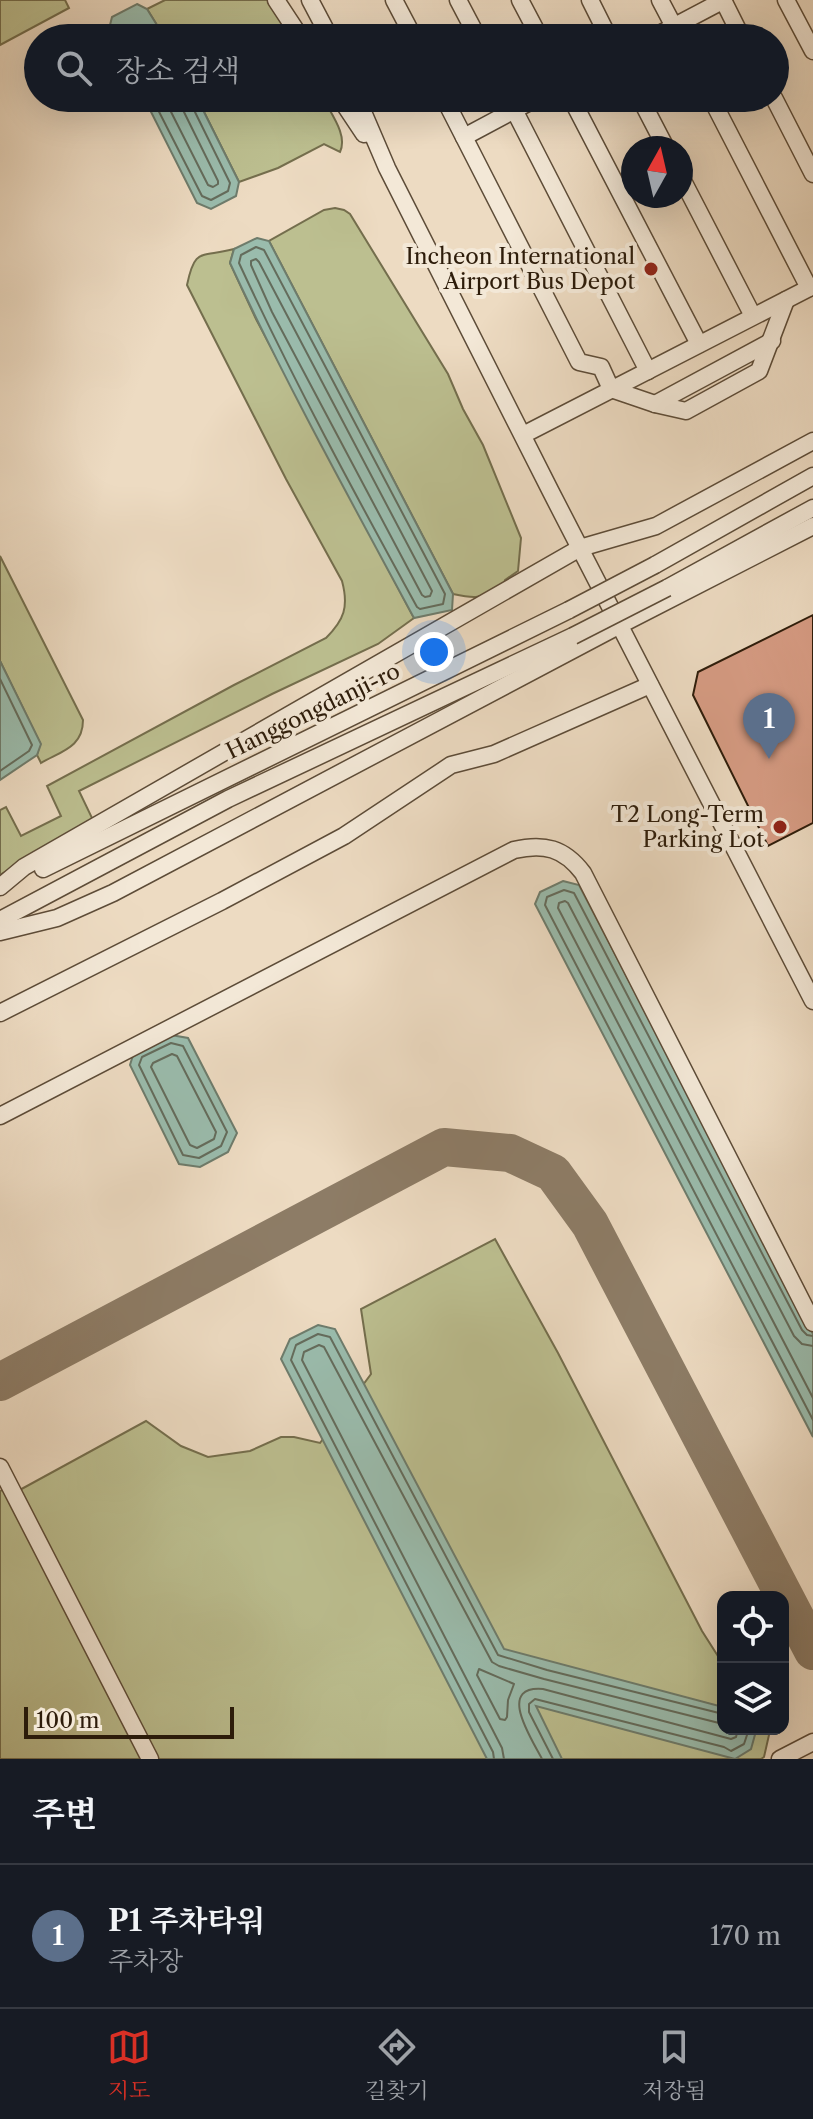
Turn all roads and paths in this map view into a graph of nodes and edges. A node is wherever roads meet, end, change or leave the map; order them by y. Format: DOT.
graph roads {
  1 [pos="276,0"];
  2 [pos="310,0"];
  3 [pos="394,0"];
  4 [pos="458,0"];
  5 [pos="520,0"];
  6 [pos="590,0"];
  7 [pos="660,0"];
  8 [pos="723,0"];
  9 [pos="786,0"];
  10 [pos="292,24"];
  11 [pos="323,24"];
  12 [pos="407,24"];
  13 [pos="471,24"];
  14 [pos="533,24"];
  15 [pos="602,24"];
  16 [pos="673,24"];
  17 [pos="688,24"];
  18 [pos="735,24"];
  19 [pos="813,51"];
  20 [pos="349,112"];
  21 [pos="363,112"];
  22 [pos="451,112"];
  23 [pos="500,112"];
  24 [pos="516,112"];
  25 [pos="578,112"];
  26 [pos="647,112"];
  27 [pos="718,112"];
  28 [pos="781,112"];
  29 [pos="660,136"];
  30 [pos="464,137"];
  31 [pos="387,168"];
  32 [pos="813,174"];
  33 [pos="693,200"];
  34 [pos="811,287"];
  35 [pos="786,300"];
  36 [pos="753,316"];
  37 [pos="699,344"];
  38 [pos="648,371"];
  39 [pos="611,389"];
  40 [pos="523,435"];
  41 [pos="813,441"];
  42 [pos="813,476"];
  43 [pos="813,508"];
  44 [pos="813,526"];
  45 [pos="580,548"];
  46 [pos="620,625"];
  47 [pos="650,685"];
  48 [pos="90,837"];
  49 [pos="26,872"];
  50 [pos="0,887"];
  51 [pos="0,894"];
  52 [pos="0,920"];
  53 [pos="0,932"];
  54 [pos="813,1001"];
  55 [pos="0,1013"];
  56 [pos="0,1116"];
  57 [pos="813,1323"];
  58 [pos="0,1467"];
  59 [pos="813,1742"];
  60 [pos="150,1759"];
  61 [pos="780,1759"];
  1 -- 10 [label="street"];
  2 -- 11 [label="street"];
  3 -- 12 [label="street"];
  4 -- 13 [label="street"];
  5 -- 14 [label="street"];
  6 -- 15 [label="street"];
  7 -- 16 [label="street"];
  8 -- 17 [label="street"];
  8 -- 18 [label="street"];
  9 -- 19 [label="street"];
  20 -- 31 [label="street"];
  21 -- 31 [label="street"];
  22 -- 30 [label="street"];
  23 -- 30 [label="street"];
  24 -- 38 [label="street"];
  25 -- 37 [label="street"];
  26 -- 29 [label="street"];
  27 -- 34 [label="street"];
  28 -- 32 [label="street"];
  30 -- 39 [label="street"];
  31 -- 40 [label="street"];
  33 -- 36 [label="street"];
  34 -- 35 [label="street"];
  35 -- 36 [label="street"];
  35 -- 39 [label="street"];
  36 -- 37 [label="street"];
  37 -- 38 [label="street"];
  38 -- 39 [label="street"];
  39 -- 40 [label="street"];
  40 -- 45 [label="street"];
  41 -- 45 [label="street"];
  42 -- 48 [label="street, Hanggongdanji-ro, bridge"];
  43 -- 52 [label="street, Hanggongdanji-ro, bridge"];
  44 -- 46 [label="street"];
  45 -- 46 [label="street"];
  45 -- 48 [label="street"];
  46 -- 47 [label="street"];
  46 -- 53 [label="street"];
  47 -- 54 [label="street"];
  47 -- 55 [label="street"];
  48 -- 49 [label="street, Hanggongdanji-ro"];
  49 -- 50 [label="street"];
  49 -- 51 [label="street, Hanggongdanji-ro"];
  56 -- 57 [label="street"];
  58 -- 60 [label="street"];
  59 -- 61 [label="street"];
}
